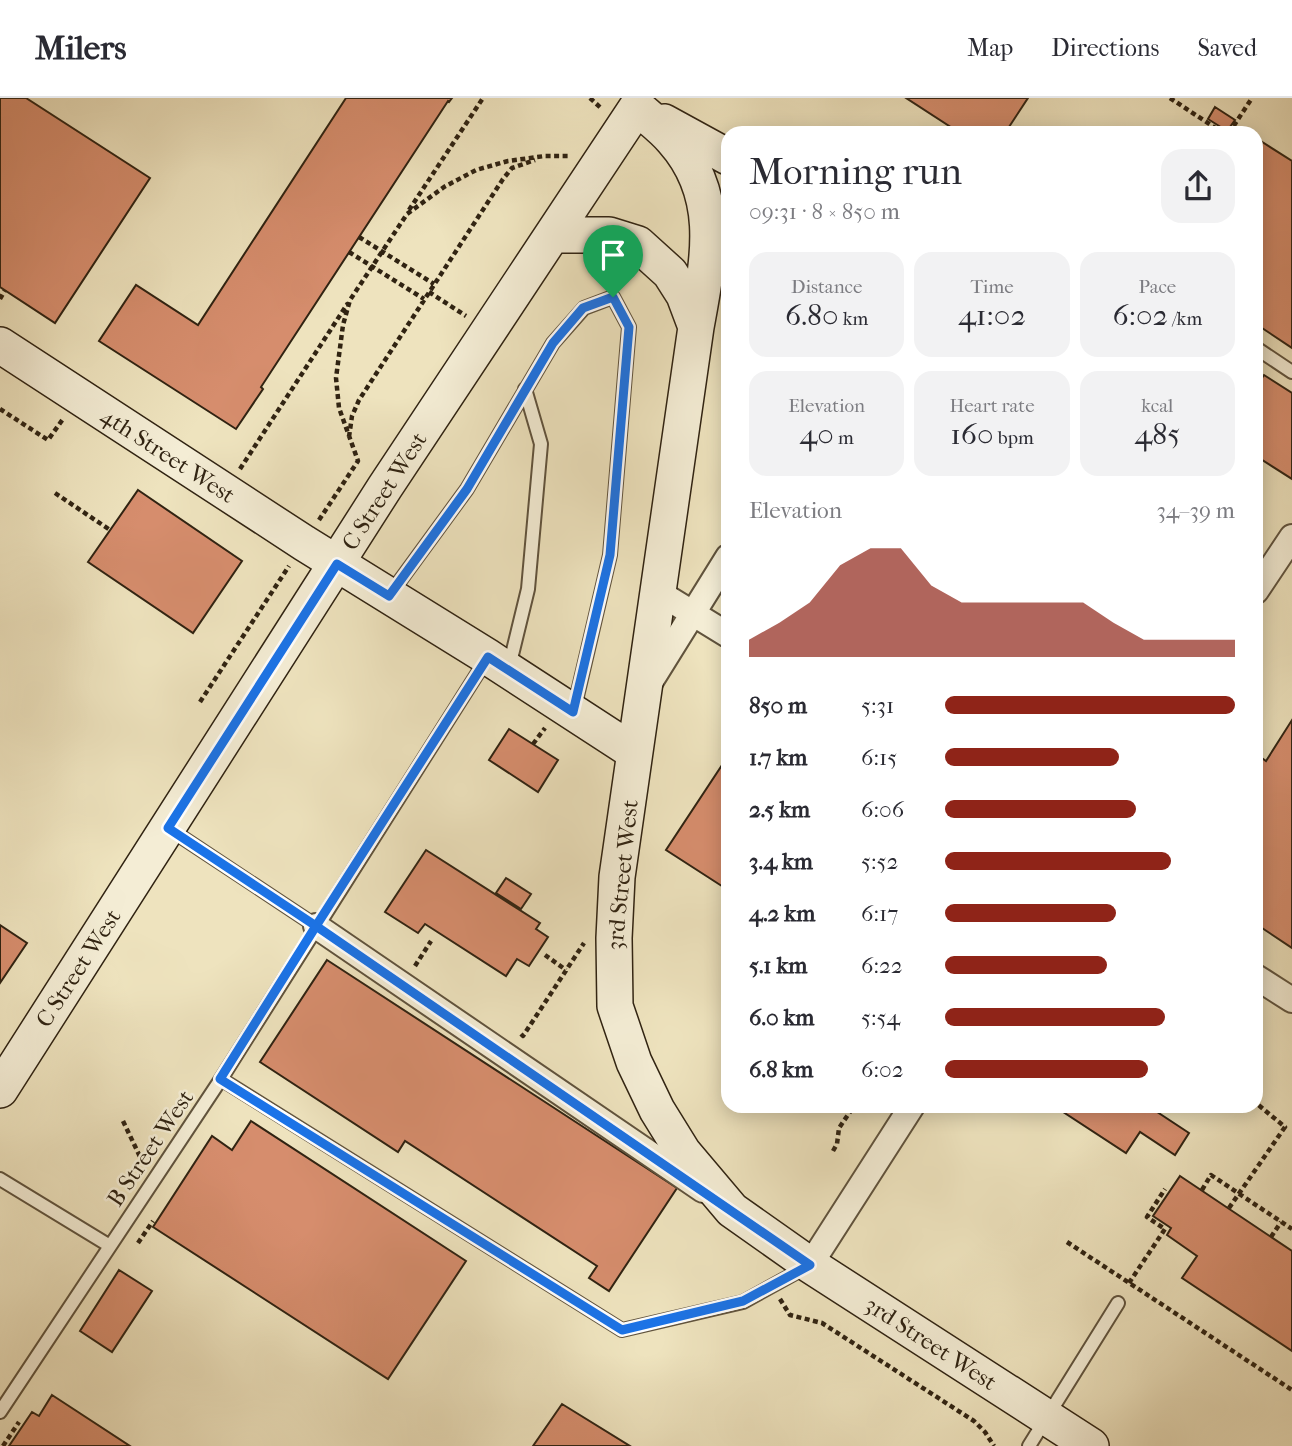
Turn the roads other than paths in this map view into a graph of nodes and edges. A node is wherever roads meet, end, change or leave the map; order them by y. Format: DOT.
graph roads {
  1 [pos="621,108"];
  2 [pos="721,154"];
  3 [pos="553,235"];
  4 [pos="696,327"];
  5 [pos="0,345"];
  6 [pos="1263,353"];
  7 [pos="1292,372"];
  8 [pos="525,389"];
  9 [pos="1292,537"];
  10 [pos="337,564"];
  11 [pos="721,568"];
  12 [pos="1263,580"];
  13 [pos="658,592"];
  14 [pos="389,596"];
  15 [pos="693,613"];
  16 [pos="721,631"];
  17 [pos="498,663"];
  18 [pos="643,693"];
  19 [pos="573,712"];
  20 [pos="634,752"];
  21 [pos="168,828"];
  22 [pos="316,926"];
  23 [pos="1263,981"];
  24 [pos="1292,1000"];
  25 [pos="220,1079"];
  26 [pos="0,1090"];
  27 [pos="908,1113"];
  28 [pos="0,1179"];
  29 [pos="732,1210"];
  30 [pos="110,1246"];
  31 [pos="810,1265"];
  32 [pos="1118,1303"];
  33 [pos="0,1412"];
  34 [pos="1038,1432"];
  35 [pos="1091,1446"];
  1 -- 2 [label="street"];
  1 -- 3 [label="street, C Street West"];
  1 -- 4 [label="street, 3rd Street West"];
  3 -- 4 [label="street"];
  3 -- 10 [label="street, C Street West"];
  4 -- 13 [label="street, 3rd Street West"];
  5 -- 10 [label="street, 4th Street West"];
  6 -- 7 [label="lane"];
  8 -- 14 [label="lane"];
  8 -- 17 [label="lane, B Street West"];
  8 -- 19 [label="lane"];
  9 -- 12 [label="street"];
  10 -- 14 [label="street, 4th Street West"];
  10 -- 21 [label="street, C Street West"];
  11 -- 15 [label="street"];
  13 -- 15 [label="street"];
  13 -- 18 [label="street, 3rd Street West"];
  14 -- 17 [label="street, 4th Street West"];
  15 -- 16 [label="street"];
  15 -- 18 [label="street"];
  17 -- 19 [label="street"];
  17 -- 22 [label="lane, B Street West"];
  18 -- 20 [label="street, 3rd Street West"];
  19 -- 20 [label="street"];
  20 -- 29 [label="street, 3rd Street West"];
  21 -- 22 [label="lane"];
  21 -- 26 [label="street, C Street West"];
  22 -- 25 [label="lane, B Street West"];
  22 -- 29 [label="street"];
  23 -- 24 [label="street"];
  25 -- 30 [label="lane, B Street West"];
  25 -- 31 [label="lane"];
  27 -- 31 [label="street"];
  28 -- 30 [label="lane"];
  29 -- 31 [label="street, 3rd Street West"];
  30 -- 33 [label="lane, B Street West"];
  31 -- 34 [label="street, 3rd Street West"];
  32 -- 34 [label="lane"];
  34 -- 35 [label="street, 3rd Street West"];
}
